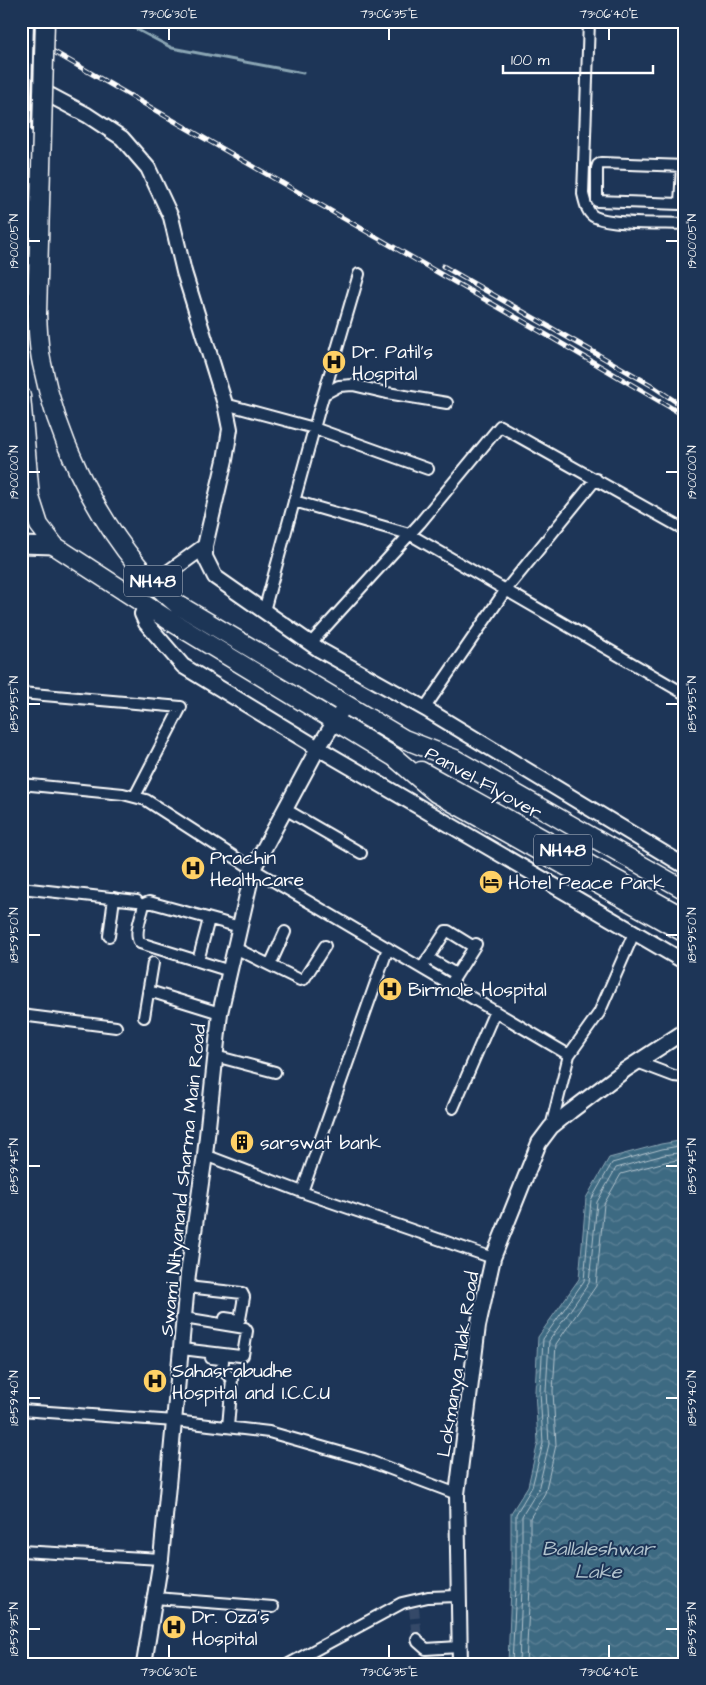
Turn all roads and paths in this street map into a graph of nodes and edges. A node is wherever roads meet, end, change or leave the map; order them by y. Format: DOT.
graph roads {
  1 [pos="24,21"];
  2 [pos="45,21"];
  3 [pos="589,21"];
  4 [pos="21,80"];
  5 [pos="21,131"];
  6 [pos="584,164"];
  7 [pos="598,165"];
  8 [pos="684,166"];
  9 [pos="685,224"];
  10 [pos="359,274"];
  11 [pos="324,394"];
  12 [pos="21,396"];
  13 [pos="447,403"];
  14 [pos="225,404"];
  15 [pos="314,428"];
  16 [pos="428,469"];
  17 [pos="596,479"];
  18 [pos="30,497"];
  19 [pos="294,501"];
  20 [pos="21,515"];
  21 [pos="685,530"];
  22 [pos="409,534"];
  23 [pos="21,544"];
  24 [pos="55,546"];
  25 [pos="205,546"];
  26 [pos="154,582"];
  27 [pos="505,591"];
  28 [pos="147,606"];
  29 [pos="264,611"];
  30 [pos="310,644"];
  31 [pos="21,693"];
  32 [pos="685,694"];
  33 [pos="346,704"];
  34 [pos="424,709"];
  35 [pos="335,721"];
  36 [pos="404,739"];
  37 [pos="318,748"];
  38 [pos="394,756"];
  39 [pos="445,776"];
  40 [pos="21,784"];
  41 [pos="135,796"];
  42 [pos="285,809"];
  43 [pos="361,852"];
  44 [pos="685,866"];
  45 [pos="253,869"];
  46 [pos="21,888"];
  47 [pos="685,890"];
  48 [pos="114,898"];
  49 [pos="137,901"];
  50 [pos="685,904"];
  51 [pos="685,918"];
  52 [pos="209,919"];
  53 [pos="240,927"];
  54 [pos="285,932"];
  55 [pos="634,933"];
  56 [pos="685,933"];
  57 [pos="109,936"];
  58 [pos="325,946"];
  59 [pos="235,948"];
  60 [pos="388,948"];
  61 [pos="428,958"];
  62 [pos="198,962"];
  63 [pos="685,962"];
  64 [pos="153,963"];
  65 [pos="270,966"];
  66 [pos="422,968"];
  67 [pos="230,971"];
  68 [pos="456,974"];
  69 [pos="450,985"];
  70 [pos="149,991"];
  71 [pos="495,1011"];
  72 [pos="220,1013"];
  73 [pos="21,1015"];
  74 [pos="144,1018"];
  75 [pos="116,1027"];
  76 [pos="685,1031"];
  77 [pos="569,1055"];
  78 [pos="215,1056"];
  79 [pos="637,1062"];
  80 [pos="275,1072"];
  81 [pos="685,1077"];
  82 [pos="453,1108"];
  83 [pos="551,1127"];
  84 [pos="205,1156"];
  85 [pos="302,1192"];
  86 [pos="493,1258"];
  87 [pos="187,1288"];
  88 [pos="185,1316"];
  89 [pos="181,1352"];
  90 [pos="21,1410"];
  91 [pos="175,1421"];
  92 [pos="228,1427"];
  93 [pos="456,1494"];
  94 [pos="21,1551"];
  95 [pos="161,1559"];
  96 [pos="458,1596"];
  97 [pos="155,1598"];
  98 [pos="273,1607"];
  99 [pos="417,1639"];
  100 [pos="459,1647"];
  101 [pos="144,1664"];
  102 [pos="289,1664"];
  103 [pos="460,1664"];
  1 -- 5 [label="highway, bridge"];
  2 -- 26 [label="highway, NH48, bridge"];
  3 -- 6 [label="street"];
  4 -- 14 [label="street"];
  6 -- 7 [label="street"];
  6 -- 9 [label="street"];
  7 -- 8 [label="street"];
  7 -- 8 [label="street"];
  10 -- 11 [label="street"];
  11 -- 13 [label="street"];
  11 -- 15 [label="street"];
  12 -- 18 [label="highway, NH48"];
  14 -- 15 [label="street"];
  14 -- 25 [label="street"];
  15 -- 16 [label="street"];
  15 -- 19 [label="street"];
  17 -- 21 [label="street"];
  17 -- 22 [label="street"];
  17 -- 27 [label="street"];
  18 -- 20 [label="main road"];
  18 -- 24 [label="highway, NH48"];
  19 -- 22 [label="street"];
  19 -- 29 [label="street"];
  22 -- 27 [label="street"];
  22 -- 30 [label="street"];
  23 -- 24 [label="main road"];
  24 -- 28 [label="highway, NH48"];
  25 -- 26 [label="street"];
  25 -- 29 [label="street"];
  26 -- 33 [label="highway, NH48"];
  27 -- 32 [label="street"];
  27 -- 34 [label="street"];
  28 -- 35 [label="highway, NH48"];
  28 -- 37 [label="street"];
  29 -- 30 [label="street"];
  30 -- 34 [label="street"];
  31 -- 41 [label="street"];
  33 -- 35 [label="street, Swami Nityanand Sharma Main Road"];
  33 -- 36 [label="highway, NH48"];
  34 -- 44 [label="street"];
  35 -- 37 [label="street, Swami Nityanand Sharma Main Road"];
  35 -- 38 [label="highway, NH48"];
  36 -- 39 [label="highway, Panvel Flyover / NH48"];
  36 -- 47 [label="highway"];
  37 -- 42 [label="street, Swami Nityanand Sharma Main Road"];
  37 -- 55 [label="street"];
  38 -- 39 [label="highway, Panvel Flyover / NH48"];
  38 -- 56 [label="highway"];
  39 -- 50 [label="highway, Panvel Flyover / NH48"];
  39 -- 51 [label="highway, Panvel Flyover / NH48"];
  40 -- 41 [label="street"];
  41 -- 45 [label="street"];
  42 -- 43 [label="street"];
  42 -- 45 [label="street, Swami Nityanand Sharma Main Road"];
  45 -- 53 [label="street, Swami Nityanand Sharma Main Road"];
  45 -- 60 [label="street"];
  46 -- 48 [label="street"];
  48 -- 49 [label="street"];
  48 -- 57 [label="street"];
  52 -- 53 [label="street"];
  52 -- 62 [label="street"];
  52 -- 62 [label="street"];
  53 -- 59 [label="street, Swami Nityanand Sharma Main Road"];
  54 -- 65 [label="street"];
  55 -- 63 [label="street"];
  55 -- 77 [label="street"];
  58 -- 65 [label="street"];
  59 -- 65 [label="street"];
  59 -- 67 [label="street, Swami Nityanand Sharma Main Road"];
  60 -- 66 [label="street"];
  60 -- 85 [label="street"];
  61 -- 66 [label="street"];
  61 -- 68 [label="street"];
  61 -- 68 [label="street"];
  62 -- 67 [label="street"];
  64 -- 70 [label="street"];
  66 -- 69 [label="street"];
  67 -- 72 [label="street, Swami Nityanand Sharma Main Road"];
  68 -- 69 [label="street"];
  69 -- 71 [label="street"];
  70 -- 72 [label="street"];
  70 -- 74 [label="street"];
  71 -- 77 [label="street"];
  71 -- 82 [label="street"];
  72 -- 78 [label="street, Swami Nityanand Sharma Main Road"];
  73 -- 75 [label="street"];
  76 -- 79 [label="street, Lokmanya Tilak Road"];
  77 -- 83 [label="street"];
  78 -- 80 [label="street"];
  78 -- 84 [label="street, Swami Nityanand Sharma Main Road"];
  79 -- 81 [label="street"];
  79 -- 83 [label="street, Lokmanya Tilak Road"];
  83 -- 86 [label="street, Lokmanya Tilak Road"];
  84 -- 85 [label="street"];
  84 -- 87 [label="street, Swami Nityanand Sharma Main Road"];
  85 -- 86 [label="street"];
  86 -- 93 [label="street, Lokmanya Tilak Road"];
  87 -- 88 [label="street, Swami Nityanand Sharma Main Road"];
  87 -- 88 [label="street"];
  88 -- 89 [label="street, Swami Nityanand Sharma Main Road"];
  88 -- 89 [label="street"];
  89 -- 91 [label="street, Swami Nityanand Sharma Main Road"];
  89 -- 92 [label="street"];
  90 -- 91 [label="street"];
  91 -- 92 [label="street"];
  91 -- 95 [label="street, Swami Nityanand Sharma Main Road"];
  92 -- 93 [label="street"];
  93 -- 96 [label="street, Lokmanya Tilak Road"];
  94 -- 95 [label="street"];
  95 -- 97 [label="street, Swami Nityanand Sharma Main Road"];
  96 -- 100 [label="street, Lokmanya Tilak Road"];
  96 -- 102 [label="street"];
  97 -- 98 [label="street"];
  97 -- 101 [label="street, Swami Nityanand Sharma Main Road"];
  99 -- 100 [label="street"];
  100 -- 103 [label="street, Lokmanya Tilak Road"];
}
